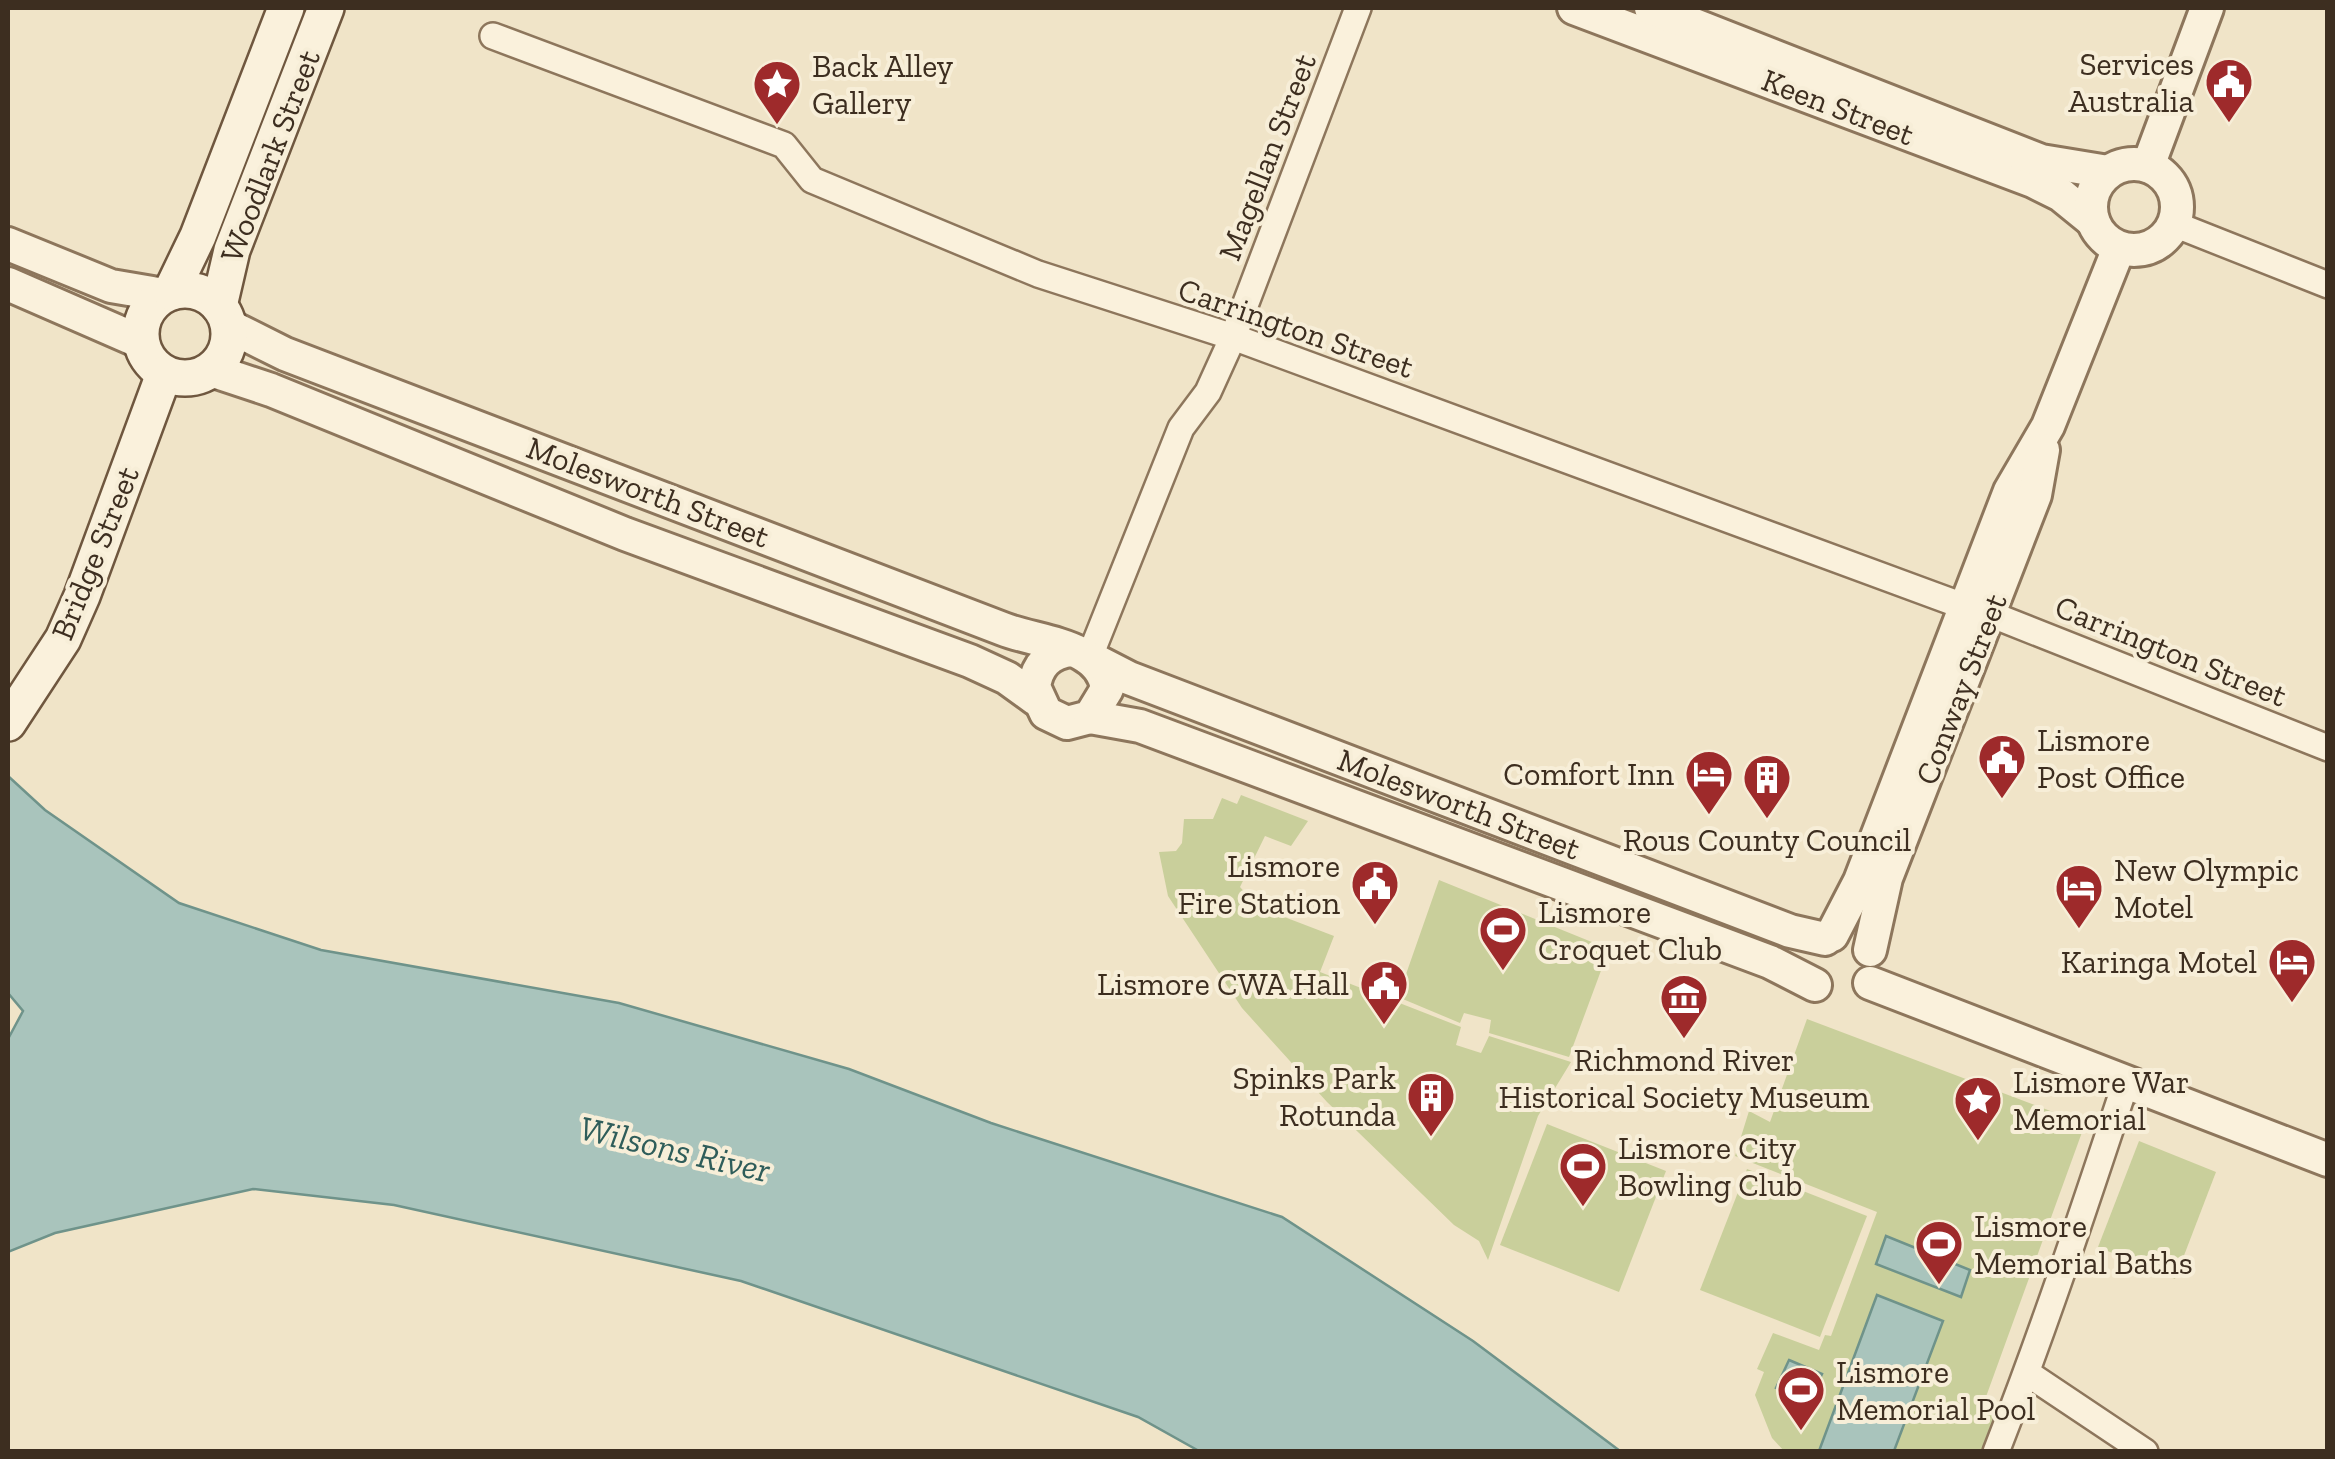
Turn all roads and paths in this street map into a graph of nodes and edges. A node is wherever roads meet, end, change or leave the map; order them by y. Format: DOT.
graph roads {
  1 [pos="286,8"];
  2 [pos="326,8"];
  3 [pos="1358,8"];
  4 [pos="1574,8"];
  5 [pos="1651,8"];
  6 [pos="2207,8"];
  7 [pos="493,36"];
  8 [pos="2148,166"];
  9 [pos="2108,172"];
  10 [pos="2093,222"];
  11 [pos="2174,224"];
  12 [pos="8,244"];
  13 [pos="2119,248"];
  14 [pos="8,284"];
  15 [pos="2328,284"];
  16 [pos="167,294"];
  17 [pos="224,316"];
  18 [pos="1233,337"];
  19 [pos="141,342"];
  20 [pos="212,370"];
  21 [pos="164,374"];
  22 [pos="2048,426"];
  23 [pos="1978,610"];
  24 [pos="1086,656"];
  25 [pos="1036,699"];
  26 [pos="1090,717"];
  27 [pos="8,724"];
  28 [pos="2328,748"];
  29 [pos="1829,937"];
  30 [pos="1870,950"];
  31 [pos="1870,983"];
  32 [pos="1815,985"];
  33 [pos="2126,1082"];
  34 [pos="2328,1160"];
  35 [pos="2027,1373"];
  36 [pos="1996,1452"];
  37 [pos="2145,1452"];
  1 -- 16 [label="main road, Woodlark Street"];
  2 -- 17 [label="main road, Woodlark Street"];
  3 -- 18 [label="street, Magellan Street"];
  4 -- 10 [label="street, Keen Street"];
  5 -- 9 [label="street, Keen Street"];
  6 -- 8 [label="street"];
  7 -- 18 [label="street, Carrington Street"];
  8 -- 9 [label="street"];
  8 -- 11 [label="street"];
  9 -- 10 [label="street"];
  10 -- 13 [label="street"];
  11 -- 13 [label="street"];
  11 -- 15 [label="street"];
  12 -- 16 [label="street"];
  13 -- 22 [label="street, Conway Street"];
  14 -- 19 [label="street"];
  16 -- 17 [label="main road"];
  16 -- 19 [label="main road"];
  17 -- 20 [label="main road"];
  17 -- 24 [label="street, Molesworth Street"];
  18 -- 23 [label="street, Carrington Street"];
  18 -- 24 [label="street, Magellan Street"];
  19 -- 21 [label="main road"];
  20 -- 21 [label="main road"];
  20 -- 25 [label="street, Molesworth Street"];
  21 -- 27 [label="main road, Bridge Street"];
  22 -- 23 [label="street, Conway Street"];
  22 -- 23 [label="street, Conway Street"];
  23 -- 28 [label="street, Carrington Street"];
  23 -- 29 [label="street, Conway Street"];
  23 -- 30 [label="street, Conway Street"];
  24 -- 25 [label="street"];
  24 -- 26 [label="street"];
  24 -- 29 [label="street, Molesworth Street"];
  25 -- 26 [label="street"];
  26 -- 32 [label="street, Molesworth Street"];
  29 -- 30 [label="street"];
  29 -- 32 [label="street"];
  30 -- 31 [label="street"];
  31 -- 32 [label="street"];
  31 -- 33 [label="street"];
  33 -- 34 [label="street"];
  33 -- 35 [label="street"];
  35 -- 36 [label="street"];
  35 -- 37 [label="street"];
}
